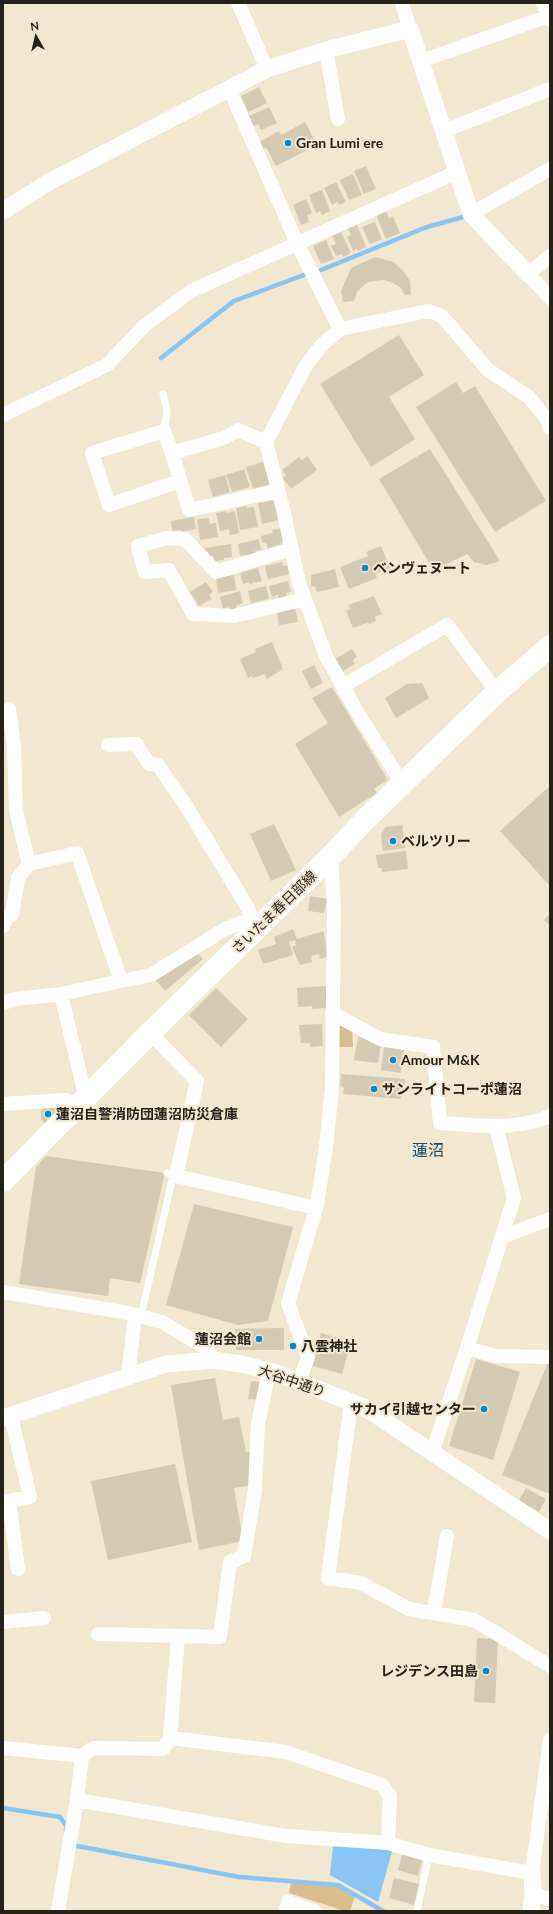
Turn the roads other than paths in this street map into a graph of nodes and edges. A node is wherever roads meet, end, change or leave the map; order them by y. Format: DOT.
graph roads {
  1 [pos="238,3"];
  2 [pos="402,3"];
  3 [pos="543,3"];
  4 [pos="549,18"];
  5 [pos="410,29"];
  6 [pos="326,50"];
  7 [pos="421,61"];
  8 [pos="267,69"];
  9 [pos="229,88"];
  10 [pos="550,89"];
  11 [pos="338,119"];
  12 [pos="444,132"];
  13 [pos="550,169"];
  14 [pos="457,172"];
  15 [pos="3,211"];
  16 [pos="471,214"];
  17 [pos="297,243"];
  18 [pos="550,256"];
  19 [pos="528,274"];
  20 [pos="550,298"];
  21 [pos="340,329"];
  22 [pos="163,394"];
  23 [pos="3,415"];
  24 [pos="550,428"];
  25 [pos="164,431"];
  26 [pos="266,442"];
  27 [pos="172,453"];
  28 [pos="180,481"];
  29 [pos="278,491"];
  30 [pos="292,549"];
  31 [pos="305,599"];
  32 [pos="550,646"];
  33 [pos="343,686"];
  34 [pos="497,692"];
  35 [pos="9,709"];
  36 [pos="9,745"];
  37 [pos="108,745"];
  38 [pos="402,783"];
  39 [pos="331,856"];
  40 [pos="29,864"];
  41 [pos="255,923"];
  42 [pos="3,926"];
  43 [pos="121,981"];
  44 [pos="61,994"];
  45 [pos="3,1003"];
  46 [pos="332,1013"];
  47 [pos="150,1033"];
  48 [pos="3,1104"];
  49 [pos="81,1104"];
  50 [pos="550,1116"];
  51 [pos="496,1126"];
  52 [pos="167,1173"];
  53 [pos="3,1181"];
  54 [pos="316,1208"];
  55 [pos="550,1219"];
  56 [pos="502,1237"];
  57 [pos="3,1292"];
  58 [pos="138,1316"];
  59 [pos="467,1348"];
  60 [pos="550,1357"];
  61 [pos="213,1360"];
  62 [pos="269,1371"];
  63 [pos="128,1377"];
  64 [pos="299,1382"];
  65 [pos="351,1402"];
  66 [pos="7,1417"];
  67 [pos="432,1453"];
  68 [pos="6,1501"];
  69 [pos="550,1531"];
  70 [pos="447,1536"];
  71 [pos="18,1568"];
  72 [pos="434,1612"];
  73 [pos="44,1618"];
  74 [pos="3,1622"];
  75 [pos="98,1634"];
  76 [pos="178,1636"];
  77 [pos="550,1666"];
  78 [pos="170,1738"];
  79 [pos="550,1740"];
  80 [pos="3,1748"];
  81 [pos="82,1756"];
  82 [pos="77,1800"];
  83 [pos="388,1843"];
  84 [pos="429,1855"];
  85 [pos="532,1873"];
  86 [pos="534,1894"];
  87 [pos="550,1899"];
  88 [pos="58,1911"];
  89 [pos="286,1911"];
  90 [pos="314,1911"];
  91 [pos="417,1911"];
  92 [pos="531,1911"];
  1 -- 8 [label="street"];
  2 -- 5 [label="street"];
  3 -- 4 [label="street"];
  4 -- 7 [label="street"];
  5 -- 6 [label="street"];
  5 -- 7 [label="street"];
  6 -- 8 [label="street"];
  6 -- 11 [label="street"];
  7 -- 12 [label="street"];
  8 -- 9 [label="street"];
  9 -- 15 [label="street"];
  9 -- 17 [label="street"];
  10 -- 12 [label="street"];
  12 -- 14 [label="street"];
  13 -- 16 [label="street"];
  14 -- 16 [label="street"];
  14 -- 17 [label="street"];
  16 -- 19 [label="street"];
  17 -- 21 [label="street"];
  17 -- 23 [label="street"];
  18 -- 19 [label="street"];
  19 -- 20 [label="street"];
  21 -- 24 [label="street"];
  21 -- 26 [label="street"];
  22 -- 25 [label="lane"];
  25 -- 27 [label="street"];
  25 -- 28 [label="street"];
  26 -- 27 [label="street"];
  26 -- 29 [label="street"];
  27 -- 28 [label="street"];
  28 -- 29 [label="street"];
  29 -- 30 [label="street"];
  30 -- 31 [label="street"];
  30 -- 31 [label="street"];
  31 -- 33 [label="street"];
  32 -- 34 [label="main road, さいたま春日部線"];
  33 -- 34 [label="street"];
  33 -- 38 [label="street"];
  34 -- 38 [label="main road, さいたま春日部線"];
  35 -- 36 [label="street"];
  36 -- 40 [label="street"];
  37 -- 41 [label="street"];
  38 -- 39 [label="main road, さいたま春日部線"];
  39 -- 41 [label="main road, さいたま春日部線"];
  39 -- 46 [label="street"];
  40 -- 42 [label="street"];
  40 -- 43 [label="street"];
  41 -- 43 [label="street"];
  41 -- 47 [label="main road, さいたま春日部線"];
  43 -- 44 [label="street"];
  44 -- 45 [label="street"];
  44 -- 49 [label="street"];
  46 -- 51 [label="street"];
  46 -- 54 [label="street"];
  47 -- 49 [label="main road, さいたま春日部線"];
  47 -- 54 [label="street"];
  48 -- 49 [label="street"];
  49 -- 53 [label="main road, さいたま春日部線"];
  50 -- 51 [label="street"];
  51 -- 56 [label="street"];
  52 -- 58 [label="lane"];
  54 -- 64 [label="street"];
  55 -- 56 [label="street"];
  56 -- 59 [label="street"];
  57 -- 58 [label="street"];
  58 -- 61 [label="street"];
  58 -- 63 [label="street"];
  59 -- 60 [label="street"];
  59 -- 67 [label="street"];
  61 -- 62 [label="street, 大谷中通り"];
  61 -- 63 [label="street, 大谷中通り"];
  62 -- 64 [label="street, 大谷中通り"];
  62 -- 76 [label="street"];
  63 -- 66 [label="street, 大谷中通り"];
  64 -- 65 [label="street, 大谷中通り"];
  65 -- 67 [label="street, 大谷中通り"];
  65 -- 72 [label="street"];
  66 -- 68 [label="street"];
  67 -- 69 [label="street, 大谷中通り"];
  68 -- 71 [label="street"];
  70 -- 72 [label="street"];
  72 -- 77 [label="street"];
  73 -- 74 [label="street"];
  75 -- 76 [label="street"];
  76 -- 78 [label="street"];
  78 -- 81 [label="street"];
  78 -- 83 [label="street"];
  79 -- 85 [label="street"];
  80 -- 81 [label="street"];
  81 -- 82 [label="street"];
  82 -- 83 [label="street"];
  82 -- 88 [label="street"];
  83 -- 84 [label="street"];
  84 -- 85 [label="street"];
  84 -- 91 [label="lane"];
  85 -- 86 [label="street"];
  86 -- 87 [label="street"];
  86 -- 92 [label="street"];
  89 -- 90 [label="street"];
}
